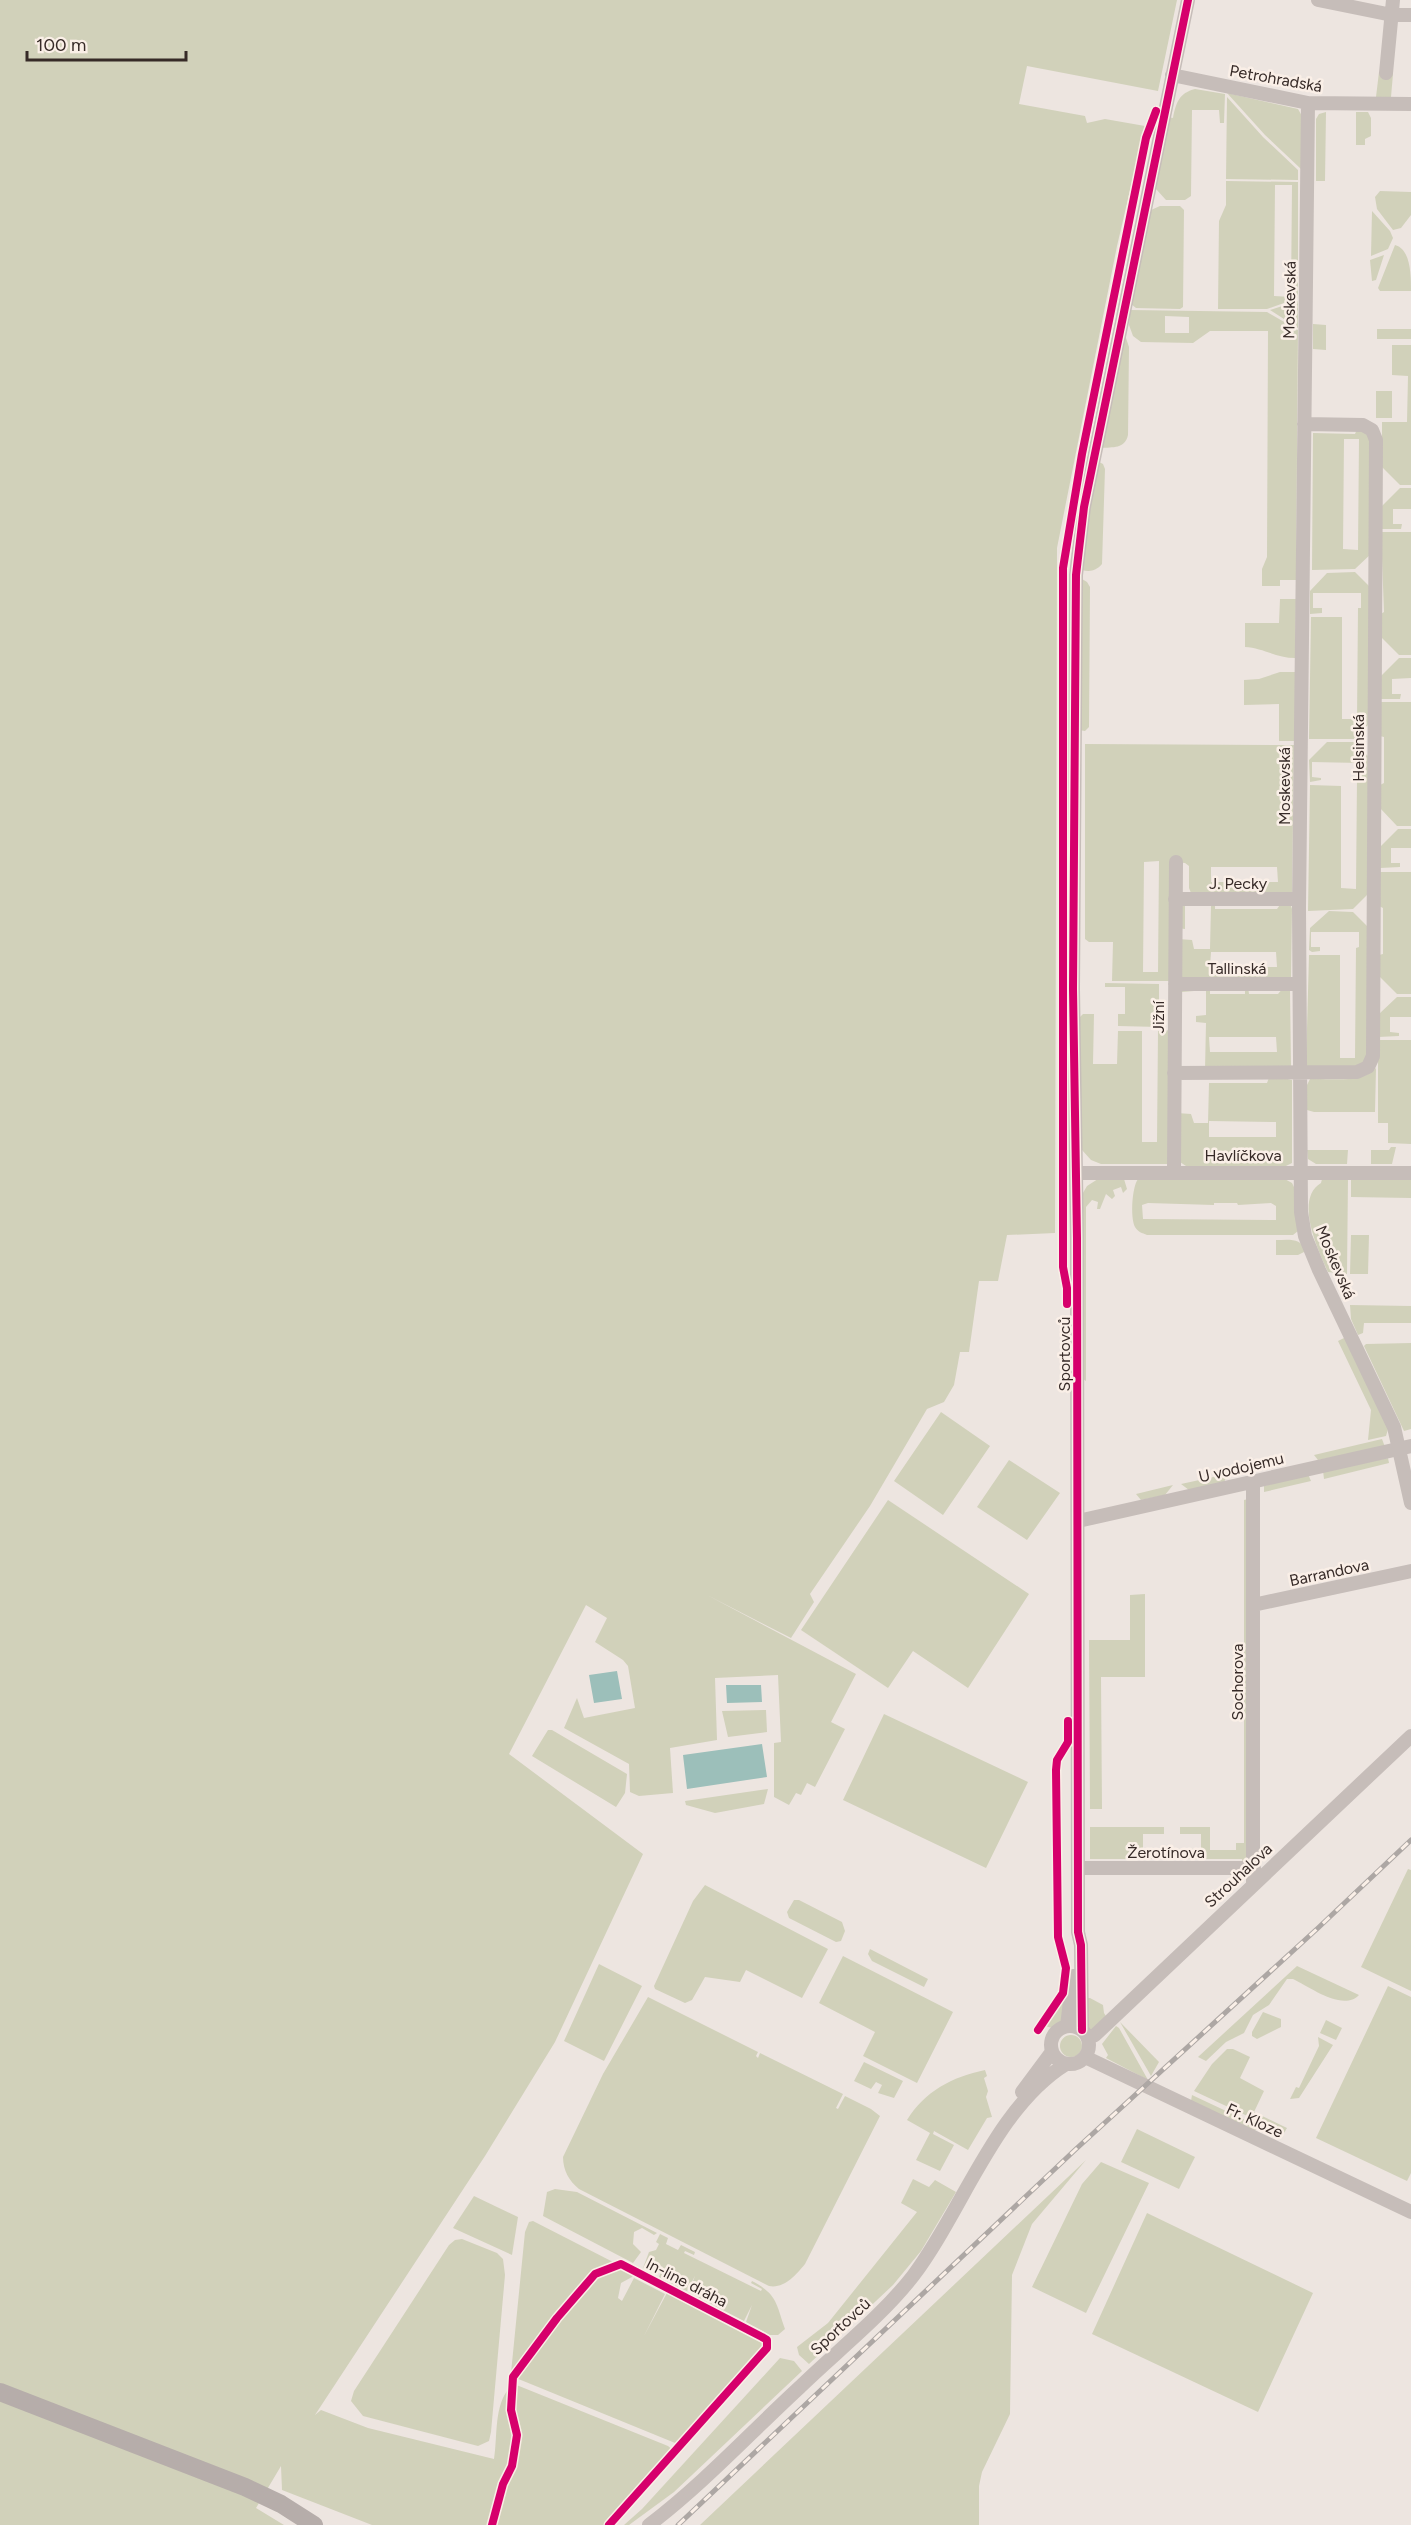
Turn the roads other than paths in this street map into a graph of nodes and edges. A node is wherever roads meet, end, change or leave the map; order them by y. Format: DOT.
graph roads {
  1 [pos="1188,0"];
  2 [pos="1318,0"];
  3 [pos="1394,0"];
  4 [pos="1392,15"];
  5 [pos="1411,15"];
  6 [pos="1386,73"];
  7 [pos="1172,75"];
  8 [pos="1308,103"];
  9 [pos="1411,104"];
  10 [pos="1304,424"];
  11 [pos="1176,862"];
  12 [pos="1175,899"];
  13 [pos="1299,899"];
  14 [pos="1175,984"];
  15 [pos="1299,984"];
  16 [pos="1174,1073"];
  17 [pos="1300,1073"];
  18 [pos="1174,1171"];
  19 [pos="1300,1172"];
  20 [pos="1076,1173"];
  21 [pos="1411,1173"];
  22 [pos="1405,1448"];
  23 [pos="1253,1482"];
  24 [pos="1411,1503"];
  25 [pos="1078,1521"];
  26 [pos="1411,1571"];
  27 [pos="1253,1605"];
  28 [pos="1411,1736"];
  29 [pos="1079,1868"];
  30 [pos="1254,1868"];
  31 [pos="1253,1883"];
  32 [pos="1078,1932"];
  33 [pos="1067,2026"];
  34 [pos="1085,2034"];
  35 [pos="1051,2053"];
  36 [pos="1085,2057"];
  37 [pos="1066,2064"];
  38 [pos="1012,2115"];
  39 [pos="1411,2212"];
  40 [pos="0,2392"];
  41 [pos="314,2525"];
  42 [pos="649,2525"];
  1 -- 7 [label="street, Sportovců"];
  2 -- 4 [label="street"];
  3 -- 4 [label="street"];
  4 -- 5 [label="street"];
  4 -- 6 [label="street"];
  7 -- 8 [label="street, Petrohradská"];
  7 -- 20 [label="street, Sportovců"];
  8 -- 9 [label="street, Petrohradská"];
  8 -- 10 [label="street, Moskevská"];
  10 -- 13 [label="street, Moskevská"];
  10 -- 17 [label="street, Helsinská"];
  11 -- 12 [label="street, Jižní"];
  12 -- 13 [label="street, J. Pecky"];
  12 -- 14 [label="street, Jižní"];
  13 -- 15 [label="street, Moskevská"];
  14 -- 15 [label="street, Tallinská"];
  14 -- 16 [label="street, Jižní"];
  15 -- 17 [label="street, Moskevská"];
  16 -- 17 [label="street, Helsinská"];
  16 -- 18 [label="street, Jižní"];
  17 -- 19 [label="street, Moskevská"];
  18 -- 19 [label="street, Havlíčkova"];
  18 -- 20 [label="street, Havlíčkova"];
  19 -- 21 [label="street, Havlíčkova"];
  19 -- 22 [label="street, Moskevská"];
  20 -- 25 [label="street, Sportovců"];
  22 -- 23 [label="street, U vodojemu"];
  22 -- 24 [label="street"];
  23 -- 25 [label="street, U vodojemu"];
  23 -- 27 [label="street, Sochorova"];
  25 -- 29 [label="street, Sportovců"];
  26 -- 27 [label="street, Barrandova"];
  27 -- 30 [label="street, Sochorova"];
  28 -- 31 [label="street, Strouhalova"];
  29 -- 30 [label="street, Žerotínova"];
  29 -- 32 [label="street, Sportovců"];
  30 -- 31 [label="street, Sochorova"];
  31 -- 34 [label="street, Strouhalova"];
  32 -- 33 [label="street, Sportovců"];
  32 -- 34 [label="street, Sportovců"];
  33 -- 34 [label="street"];
  33 -- 35 [label="street, Sportovců"];
  34 -- 36 [label="street, Sportovců"];
  35 -- 37 [label="street"];
  35 -- 38 [label="street, Sportovců"];
  36 -- 37 [label="street, Sportovců"];
  36 -- 39 [label="street, Fr. Kloze"];
  37 -- 38 [label="street, Sportovců"];
  38 -- 42 [label="street, Sportovců"];
  40 -- 41 [label="street"];
}
